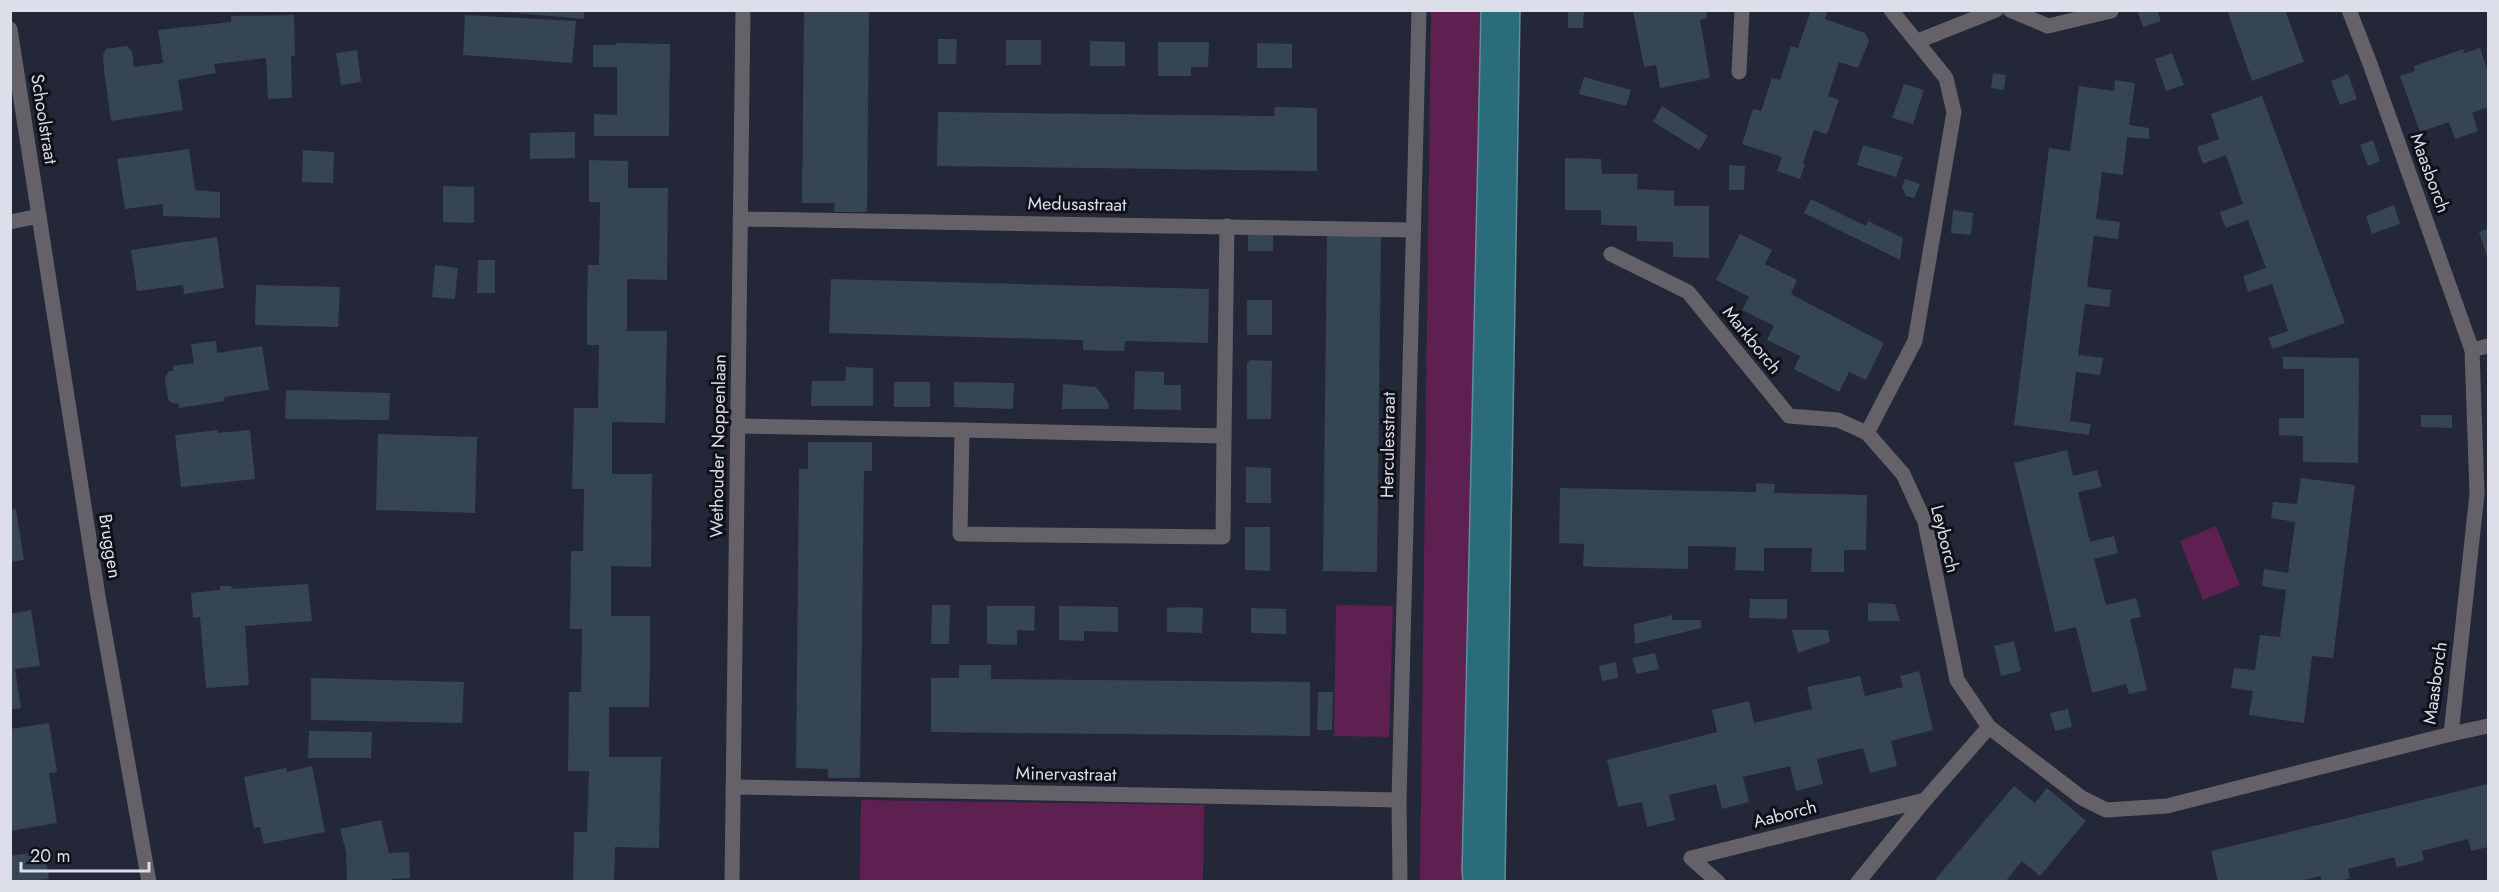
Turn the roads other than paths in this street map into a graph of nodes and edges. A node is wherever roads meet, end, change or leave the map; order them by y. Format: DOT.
graph roads {
  1 [pos="743,10"];
  2 [pos="1419,10"];
  3 [pos="1742,10"];
  4 [pos="1891,10"];
  5 [pos="1996,10"];
  6 [pos="2010,10"];
  7 [pos="2349,10"];
  8 [pos="2111,11"];
  9 [pos="10,29"];
  10 [pos="1918,41"];
  11 [pos="1739,72"];
  12 [pos="39,216"];
  13 [pos="740,219"];
  14 [pos="10,222"];
  15 [pos="1227,226"];
  16 [pos="1413,230"];
  17 [pos="1611,254"];
  18 [pos="2488,346"];
  19 [pos="2472,350"];
  20 [pos="738,426"];
  21 [pos="962,430"];
  22 [pos="1867,433"];
  23 [pos="1224,436"];
  24 [pos="2488,726"];
  25 [pos="1989,727"];
  26 [pos="2451,734"];
  27 [pos="733,787"];
  28 [pos="1398,800"];
  29 [pos="1924,800"];
  30 [pos="2168,806"];
  31 [pos="149,882"];
  32 [pos="732,882"];
  33 [pos="1400,882"];
  34 [pos="1718,882"];
  35 [pos="1858,882"];
  1 -- 13 [label="street, Wethouder Noppenlaan"];
  2 -- 16 [label="street, Herculesstraat"];
  3 -- 11 [label="street"];
  4 -- 10 [label="street"];
  5 -- 10 [label="street"];
  6 -- 8 [label="street"];
  7 -- 19 [label="street, Maasborch"];
  9 -- 12 [label="street, Schoolstraat"];
  10 -- 22 [label="street"];
  12 -- 14 [label="street"];
  12 -- 31 [label="street, Bruggen"];
  13 -- 15 [label="street, Medusastraat"];
  13 -- 20 [label="street, Wethouder Noppenlaan"];
  15 -- 16 [label="street, Medusastraat"];
  15 -- 23 [label="street"];
  16 -- 28 [label="street, Herculesstraat"];
  17 -- 22 [label="street, Markborch"];
  18 -- 19 [label="street"];
  19 -- 26 [label="street, Maasborch"];
  20 -- 21 [label="street"];
  20 -- 27 [label="street, Wethouder Noppenlaan"];
  21 -- 23 [label="street"];
  21 -- 23 [label="street"];
  22 -- 25 [label="street, Leyborch"];
  24 -- 26 [label="street"];
  25 -- 29 [label="street"];
  25 -- 30 [label="street, Leyborch"];
  26 -- 30 [label="street, Maasborch"];
  27 -- 28 [label="street, Minervastraat"];
  27 -- 32 [label="street, Wethouder Noppenlaan"];
  28 -- 33 [label="street, Herculesstraat"];
  29 -- 34 [label="street, Aaborch"];
  29 -- 35 [label="street"];
}
